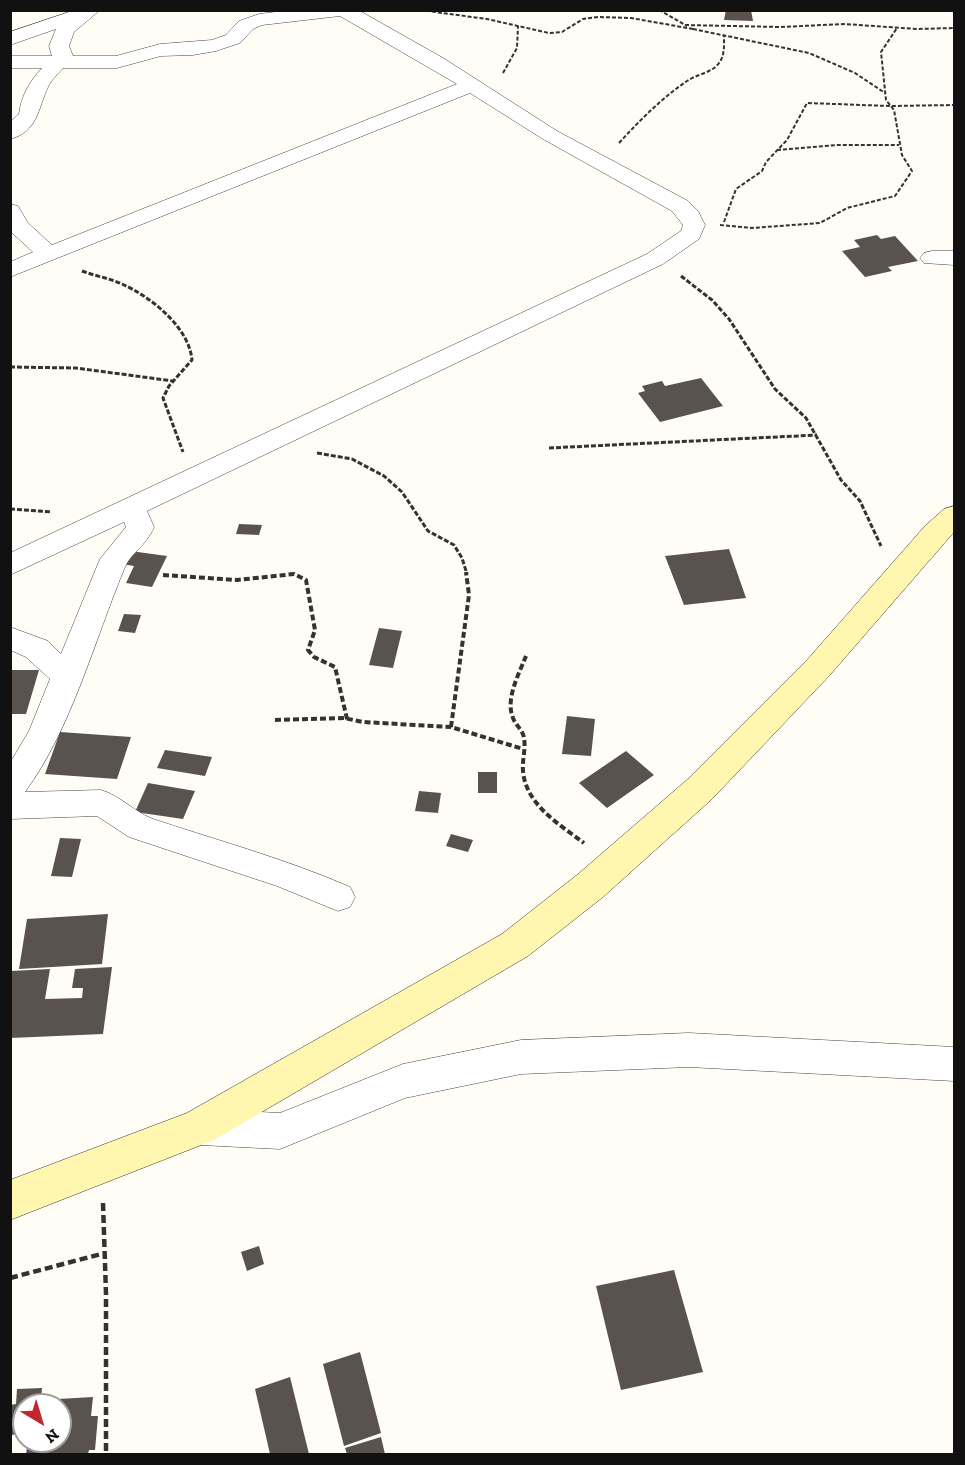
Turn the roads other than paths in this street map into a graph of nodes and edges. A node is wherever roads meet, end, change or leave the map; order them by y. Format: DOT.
graph roads {
  1 [pos="343,10"];
  2 [pos="92,11"];
  3 [pos="10,39"];
  4 [pos="60,60"];
  5 [pos="10,62"];
  6 [pos="477,89"];
  7 [pos="10,133"];
  8 [pos="10,211"];
  9 [pos="49,254"];
  10 [pos="18,267"];
  11 [pos="132,507"];
  12 [pos="954,516"];
  13 [pos="10,564"];
  14 [pos="10,638"];
  15 [pos="68,678"];
  16 [pos="12,790"];
  17 [pos="338,897"];
  18 [pos="954,1064"];
  19 [pos="200,1127"];
  20 [pos="10,1200"];
  1 -- 4 [label="street"];
  1 -- 6 [label="street"];
  2 -- 3 [label="street"];
  2 -- 4 [label="street"];
  4 -- 5 [label="street"];
  4 -- 7 [label="street"];
  6 -- 9 [label="street"];
  6 -- 11 [label="street"];
  8 -- 9 [label="street"];
  9 -- 10 [label="street"];
  11 -- 13 [label="street"];
  11 -- 15 [label="street"];
  12 -- 19 [label="street"];
  14 -- 15 [label="street"];
  15 -- 16 [label="street"];
  16 -- 17 [label="street"];
  18 -- 19 [label="street"];
  19 -- 20 [label="street"];
}
